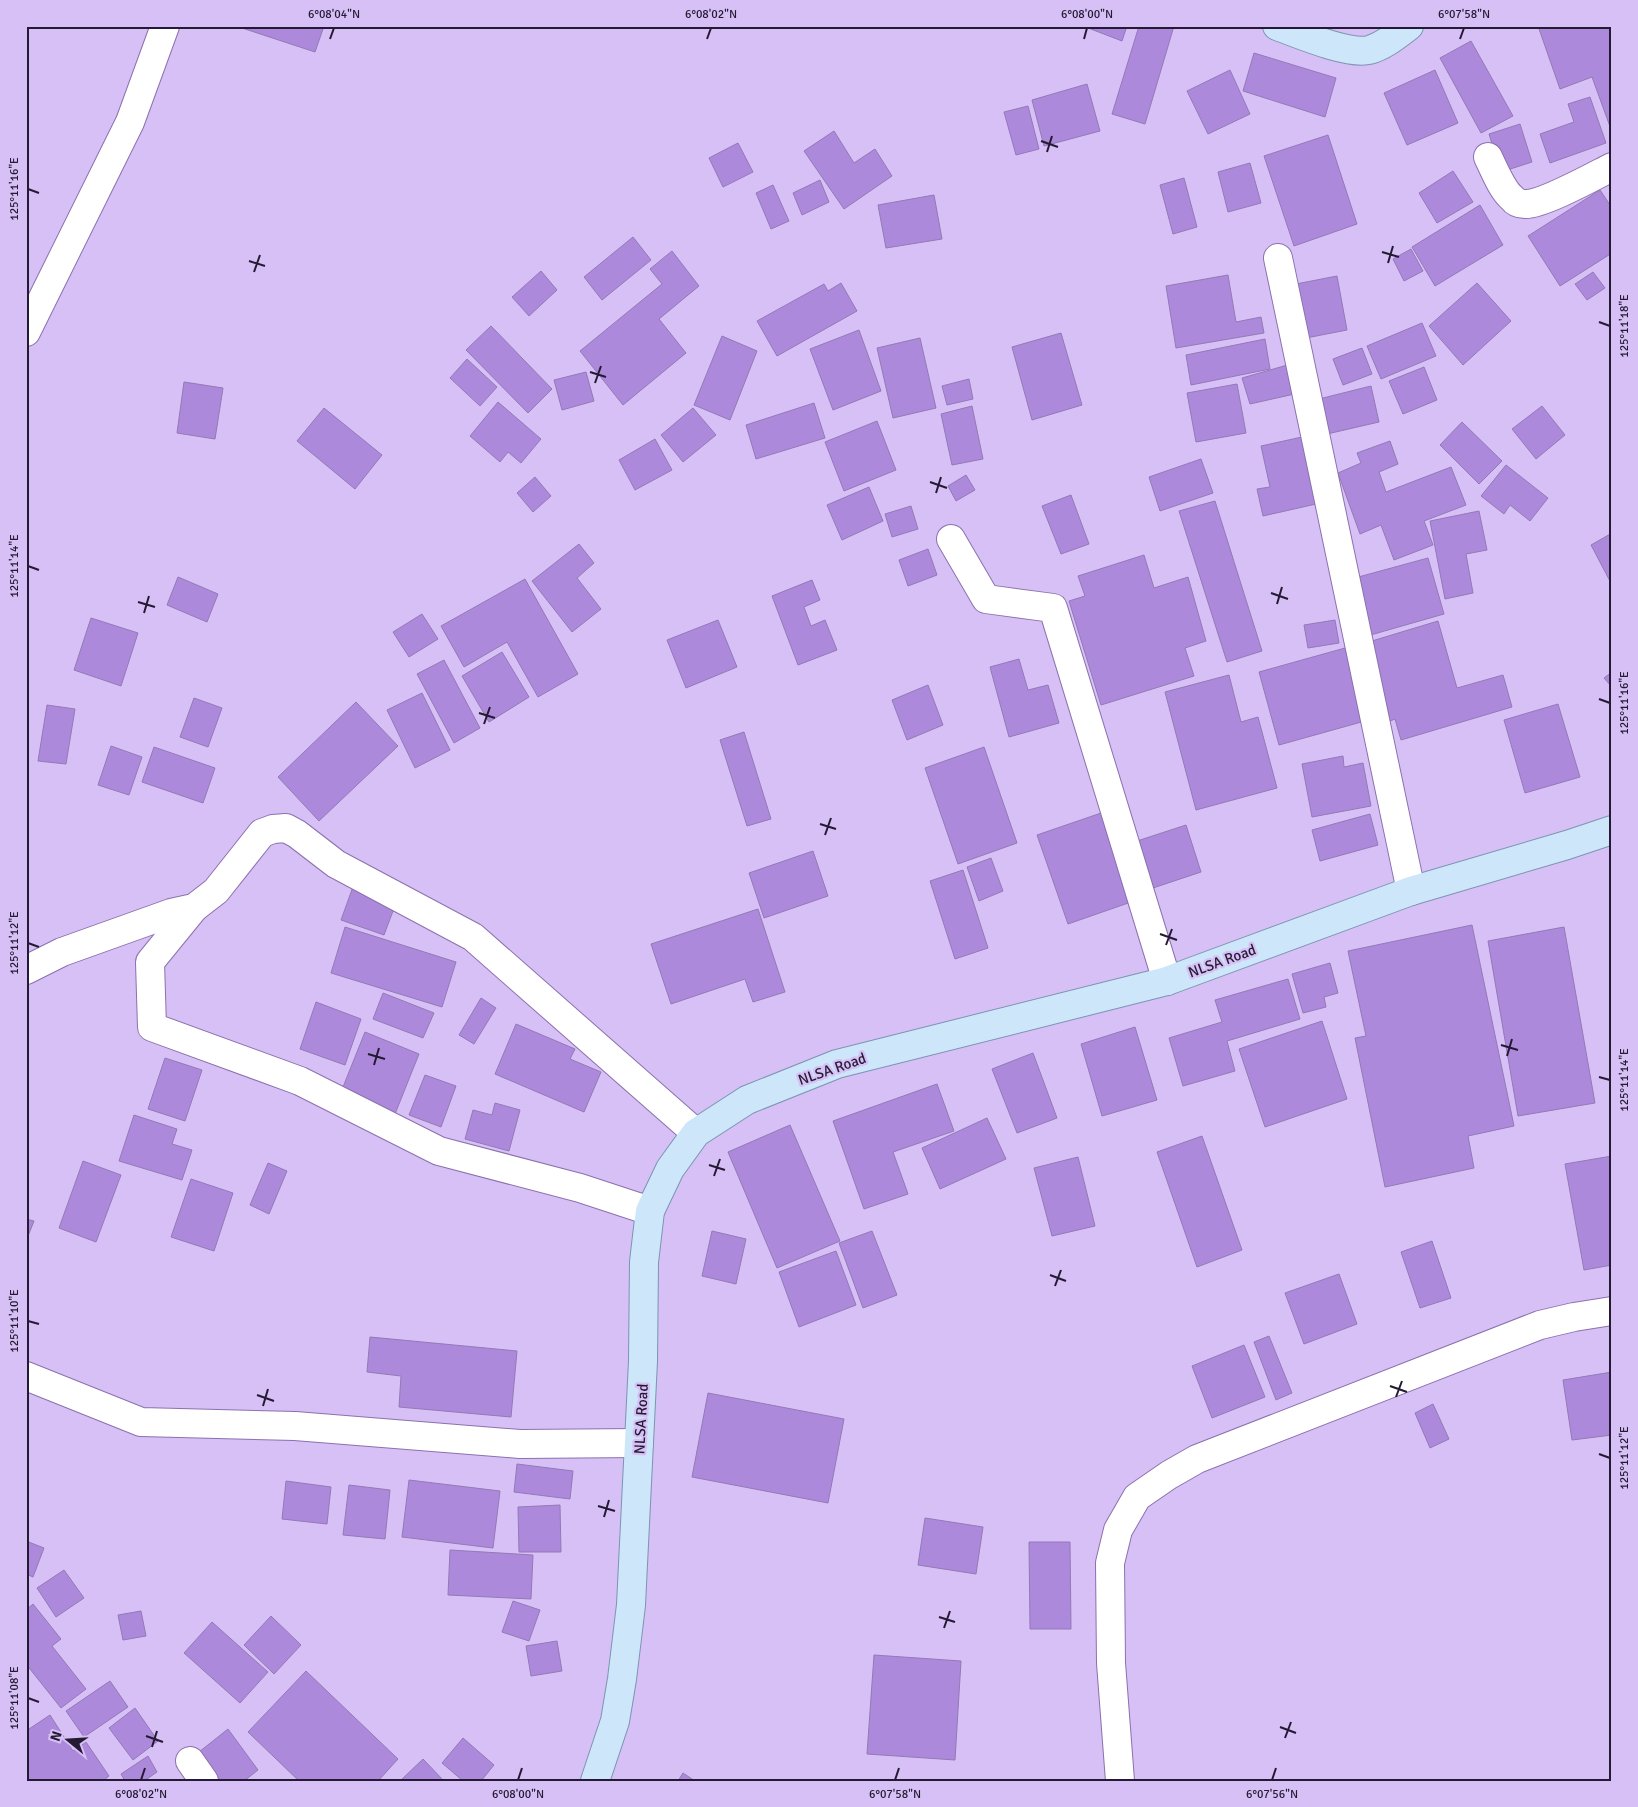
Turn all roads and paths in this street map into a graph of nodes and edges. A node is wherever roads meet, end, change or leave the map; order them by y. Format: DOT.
graph roads {
  1 [pos="165,26"];
  2 [pos="1277,26"];
  3 [pos="1409,26"];
  4 [pos="1488,158"];
  5 [pos="1612,167"];
  6 [pos="1278,258"];
  7 [pos="26,332"];
  8 [pos="951,539"];
  9 [pos="1612,830"];
  10 [pos="1411,892"];
  11 [pos="194,908"];
  12 [pos="26,970"];
  13 [pos="1167,981"];
  14 [pos="696,1132"];
  15 [pos="650,1211"];
  16 [pos="1612,1312"];
  17 [pos="26,1376"];
  18 [pos="639,1443"];
  19 [pos="595,1781"];
  20 [pos="1120,1781"];
  1 -- 7 [label="street"];
  2 -- 3 [label="main road"];
  4 -- 5 [label="street"];
  6 -- 10 [label="street"];
  8 -- 13 [label="street"];
  9 -- 10 [label="main road, NLSA Road"];
  10 -- 13 [label="main road, NLSA Road"];
  11 -- 12 [label="street"];
  11 -- 14 [label="street"];
  11 -- 15 [label="street"];
  13 -- 14 [label="main road, NLSA Road"];
  14 -- 15 [label="main road, NLSA Road"];
  15 -- 18 [label="main road, NLSA Road"];
  16 -- 20 [label="street"];
  17 -- 18 [label="street"];
  18 -- 19 [label="main road, NLSA Road"];
}
